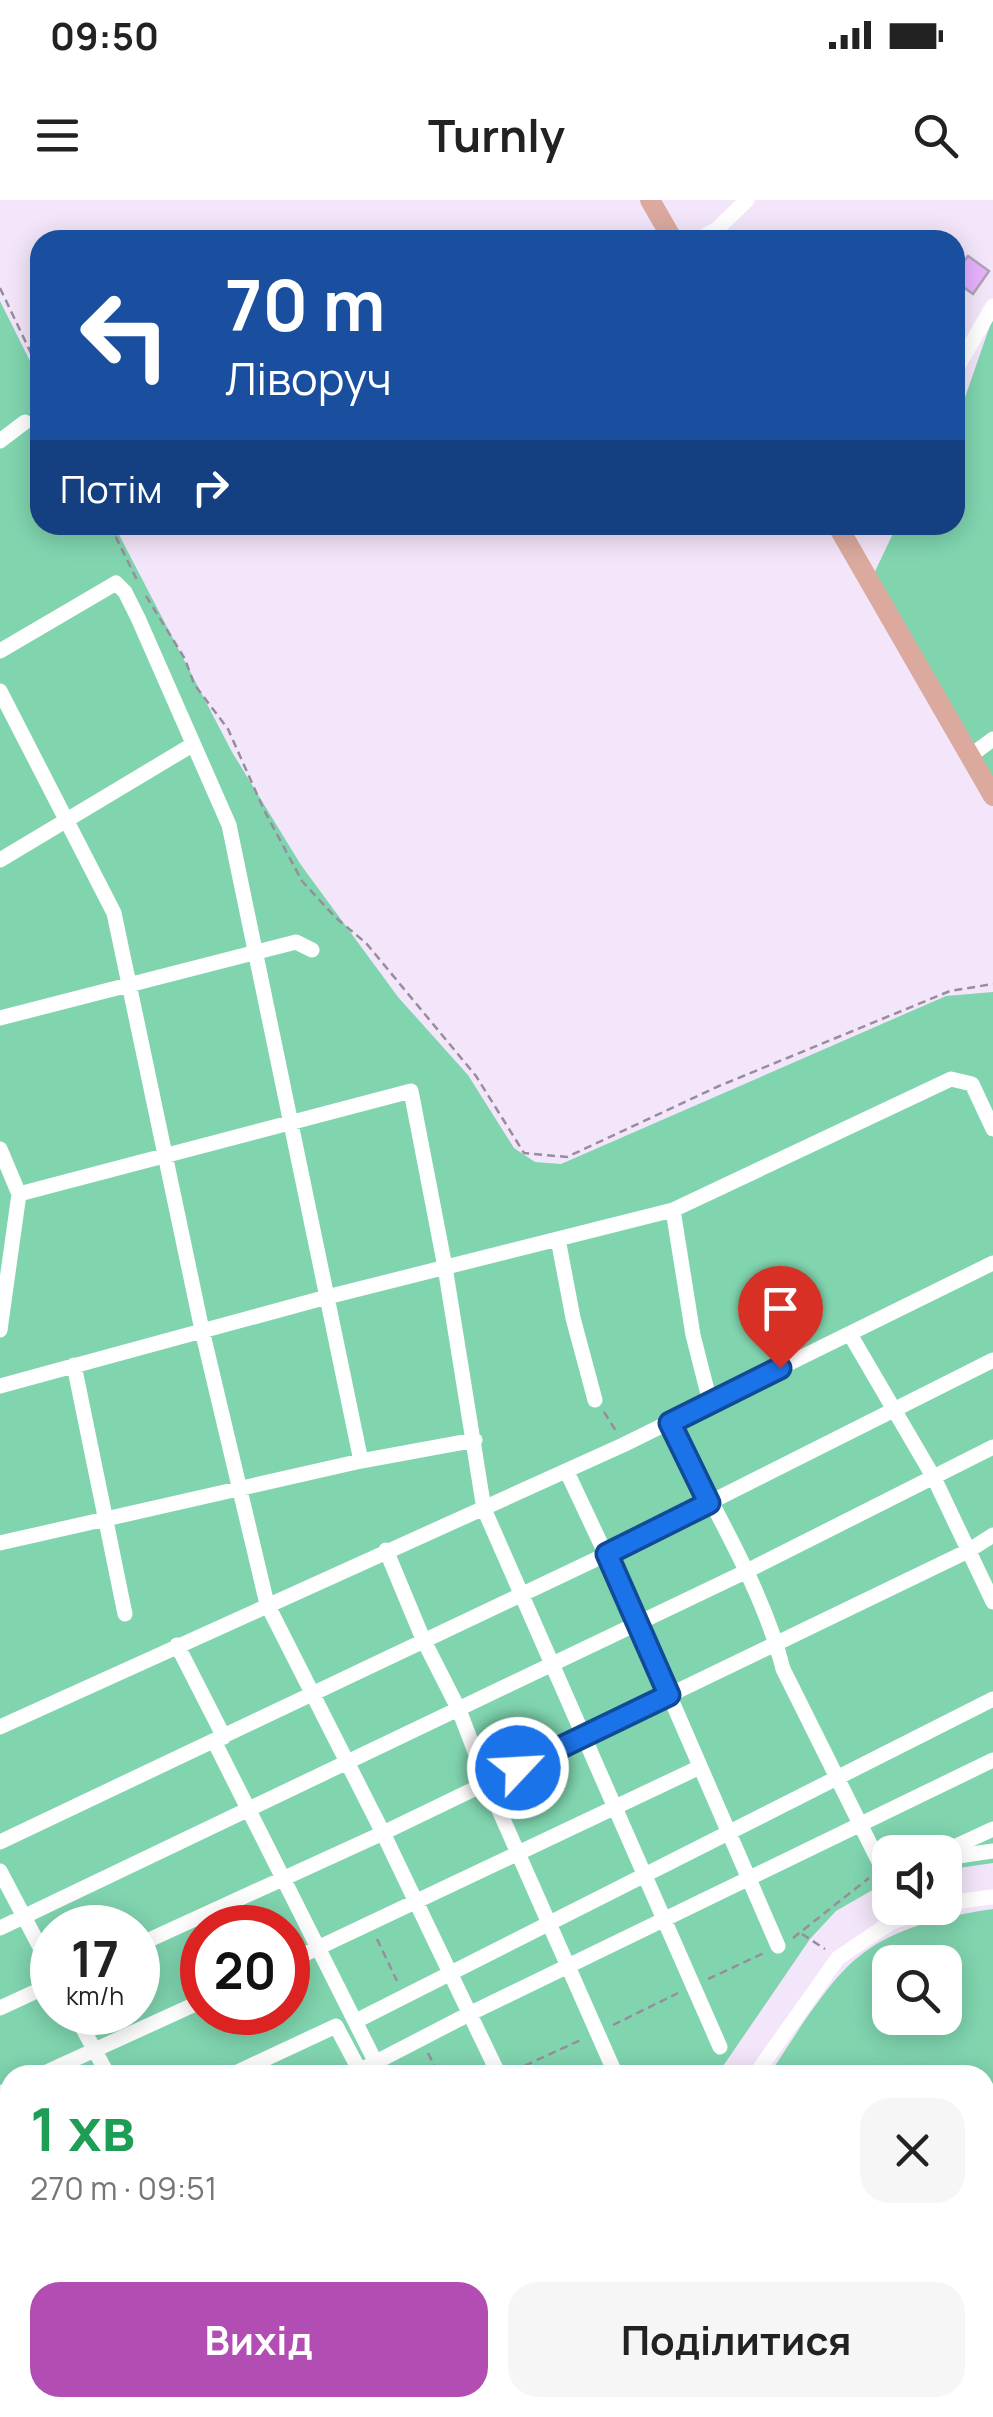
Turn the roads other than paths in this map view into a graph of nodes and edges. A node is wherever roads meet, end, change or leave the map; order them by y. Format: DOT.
graph roads {
  1 [pos="650,200"];
  2 [pos="747,200"];
  3 [pos="667,230"];
  4 [pos="715,230"];
  5 [pos="993,306"];
  6 [pos="965,353"];
  7 [pos="26,422"];
  8 [pos="0,441"];
  9 [pos="843,535"];
  10 [pos="0,651"];
  11 [pos="0,691"];
  12 [pos="993,739"];
  13 [pos="192,745"];
  14 [pos="970,756"];
  15 [pos="993,796"];
  16 [pos="68,819"];
  17 [pos="0,860"];
  18 [pos="256,950"];
  19 [pos="312,950"];
  20 [pos="128,986"];
  21 [pos="0,1018"];
  22 [pos="290,1123"];
  23 [pos="993,1128"];
  24 [pos="0,1149"];
  25 [pos="166,1155"];
  26 [pos="19,1194"];
  27 [pos="674,1210"];
  28 [pos="558,1239"];
  29 [pos="993,1263"];
  30 [pos="445,1267"];
  31 [pos="326,1297"];
  32 [pos="0,1330"];
  33 [pos="202,1330"];
  34 [pos="851,1336"];
  35 [pos="993,1360"];
  36 [pos="74,1365"];
  37 [pos="0,1386"];
  38 [pos="594,1400"];
  39 [pos="710,1402"];
  40 [pos="896,1410"];
  41 [pos="670,1423"];
  42 [pos="475,1440"];
  43 [pos="993,1447"];
  44 [pos="361,1462"];
  45 [pos="567,1472"];
  46 [pos="934,1478"];
  47 [pos="239,1489"];
  48 [pos="709,1503"];
  49 [pos="484,1509"];
  50 [pos="104,1520"];
  51 [pos="993,1536"];
  52 [pos="0,1544"];
  53 [pos="386,1550"];
  54 [pos="968,1551"];
  55 [pos="607,1554"];
  56 [pos="745,1572"];
  57 [pos="519,1595"];
  58 [pos="993,1602"];
  59 [pos="267,1604"];
  60 [pos="125,1614"];
  61 [pos="638,1622"];
  62 [pos="423,1639"];
  63 [pos="776,1644"];
  64 [pos="178,1645"];
  65 [pos="551,1664"];
  66 [pos="314,1695"];
  67 [pos="669,1695"];
  68 [pos="993,1699"];
  69 [pos="459,1710"];
  70 [pos="0,1727"];
  71 [pos="582,1738"];
  72 [pos="219,1739"];
  73 [pos="993,1760"];
  74 [pos="348,1764"];
  75 [pos="700,1768"];
  76 [pos="839,1778"];
  77 [pos="487,1782"];
  78 [pos="614,1810"];
  79 [pos="248,1811"];
  80 [pos="860,1825"];
  81 [pos="993,1830"];
  82 [pos="383,1833"];
  83 [pos="728,1834"];
  84 [pos="0,1842"];
  85 [pos="962,1846"];
  86 [pos="872,1848"];
  87 [pos="993,1851"];
  88 [pos="962,1854"];
  89 [pos="518,1856"];
  90 [pos="0,1870"];
  91 [pos="644,1876"];
  92 [pos="284,1879"];
  93 [pos="748,1880"];
  94 [pos="993,1896"];
  95 [pos="962,1901"];
  96 [pos="416,1902"];
  97 [pos="24,1916"];
  98 [pos="664,1920"];
  99 [pos="550,1925"];
  100 [pos="887,1925"];
  101 [pos="0,1928"];
  102 [pos="30,1928"];
  103 [pos="160,1935"];
  104 [pos="778,1946"];
  105 [pos="319,1948"];
  106 [pos="310,1952"];
  107 [pos="568,1968"];
  108 [pos="450,1974"];
  109 [pos="30,1994"];
  110 [pos="0,2008"];
  111 [pos="180,2011"];
  112 [pos="469,2014"];
  113 [pos="356,2021"];
  114 [pos="86,2035"];
  115 [pos="720,2047"];
  116 [pos="94,2051"];
  117 [pos="62,2065"];
  118 [pos="102,2065"];
  119 [pos="252,2065"];
  120 [pos="353,2065"];
  121 [pos="378,2065"];
  122 [pos="384,2065"];
  123 [pos="494,2065"];
  124 [pos="612,2065"];
  125 [pos="762,2065"];
  1 -- 3 [label="main road"];
  2 -- 4 [label="street"];
  5 -- 6 [label="street"];
  7 -- 8 [label="street"];
  9 -- 14 [label="main road"];
  10 -- 13 [label="street"];
  11 -- 16 [label="street"];
  12 -- 14 [label="street"];
  13 -- 16 [label="street"];
  13 -- 18 [label="street"];
  14 -- 15 [label="main road"];
  16 -- 17 [label="street"];
  16 -- 20 [label="street"];
  18 -- 19 [label="street"];
  18 -- 20 [label="street"];
  18 -- 22 [label="street"];
  20 -- 21 [label="street"];
  20 -- 25 [label="street"];
  22 -- 25 [label="street"];
  22 -- 30 [label="street"];
  22 -- 31 [label="street"];
  23 -- 27 [label="street"];
  24 -- 26 [label="street"];
  25 -- 26 [label="street"];
  25 -- 33 [label="street"];
  26 -- 32 [label="street"];
  27 -- 28 [label="street"];
  27 -- 39 [label="street"];
  28 -- 30 [label="street"];
  28 -- 38 [label="street"];
  29 -- 34 [label="street"];
  30 -- 31 [label="street"];
  30 -- 42 [label="street"];
  31 -- 33 [label="street"];
  31 -- 44 [label="street"];
  33 -- 36 [label="street"];
  33 -- 47 [label="street"];
  34 -- 39 [label="street"];
  34 -- 40 [label="street"];
  35 -- 40 [label="street"];
  36 -- 37 [label="street"];
  36 -- 50 [label="street"];
  39 -- 41 [label="street"];
  40 -- 46 [label="street"];
  40 -- 48 [label="street"];
  41 -- 45 [label="street"];
  41 -- 48 [label="street"];
  42 -- 44 [label="street"];
  42 -- 49 [label="street"];
  43 -- 46 [label="street"];
  44 -- 47 [label="street"];
  45 -- 49 [label="street"];
  45 -- 55 [label="street"];
  46 -- 54 [label="street"];
  46 -- 56 [label="street"];
  47 -- 50 [label="street"];
  47 -- 59 [label="street"];
  48 -- 55 [label="street"];
  48 -- 56 [label="street"];
  49 -- 53 [label="street"];
  49 -- 57 [label="street"];
  50 -- 52 [label="street"];
  50 -- 60 [label="street"];
  51 -- 54 [label="street"];
  53 -- 59 [label="street"];
  53 -- 62 [label="street"];
  54 -- 58 [label="street"];
  54 -- 63 [label="street"];
  55 -- 57 [label="street"];
  55 -- 61 [label="street"];
  56 -- 61 [label="street"];
  56 -- 63 [label="street"];
  57 -- 62 [label="street"];
  57 -- 65 [label="street"];
  59 -- 64 [label="street"];
  59 -- 66 [label="street"];
  61 -- 65 [label="street"];
  61 -- 67 [label="street"];
  62 -- 66 [label="street"];
  62 -- 69 [label="street"];
  63 -- 67 [label="street"];
  63 -- 76 [label="street"];
  64 -- 70 [label="street"];
  64 -- 72 [label="street"];
  65 -- 69 [label="street"];
  65 -- 71 [label="street"];
  66 -- 72 [label="street"];
  66 -- 74 [label="street"];
  67 -- 71 [label="street"];
  67 -- 75 [label="street"];
  68 -- 76 [label="street"];
  69 -- 74 [label="street"];
  69 -- 77 [label="street"];
  71 -- 77 [label="street"];
  71 -- 78 [label="street"];
  72 -- 79 [label="street"];
  72 -- 84 [label="street"];
  73 -- 80 [label="street"];
  74 -- 79 [label="street"];
  74 -- 82 [label="street"];
  75 -- 78 [label="street"];
  75 -- 83 [label="street"];
  76 -- 80 [label="street"];
  76 -- 83 [label="street"];
  77 -- 82 [label="street"];
  77 -- 89 [label="street"];
  78 -- 89 [label="street"];
  78 -- 91 [label="street"];
  79 -- 92 [label="street"];
  79 -- 97 [label="street"];
  80 -- 86 [label="street"];
  80 -- 93 [label="street"];
  81 -- 85 [label="street"];
  82 -- 92 [label="street"];
  82 -- 96 [label="street"];
  83 -- 91 [label="street"];
  83 -- 93 [label="street"];
  87 -- 88 [label="street"];
  89 -- 96 [label="street"];
  89 -- 99 [label="street"];
  90 -- 97 [label="street"];
  91 -- 98 [label="street"];
  91 -- 99 [label="street"];
  92 -- 103 [label="street"];
  92 -- 105 [label="street"];
  93 -- 98 [label="street"];
  93 -- 104 [label="street"];
  94 -- 95 [label="street"];
  96 -- 105 [label="street"];
  96 -- 108 [label="street"];
  97 -- 101 [label="street"];
  97 -- 102 [label="street"];
  98 -- 107 [label="street"];
  98 -- 115 [label="street"];
  99 -- 107 [label="street"];
  99 -- 108 [label="street"];
  100 -- 125 [label="street"];
  105 -- 106 [label="street"];
  105 -- 113 [label="street"];
  107 -- 112 [label="street"];
  107 -- 124 [label="street"];
  108 -- 112 [label="street"];
  108 -- 113 [label="street"];
  109 -- 110 [label="street"];
  111 -- 116 [label="street"];
  112 -- 122 [label="street"];
  112 -- 123 [label="street"];
  113 -- 121 [label="street"];
  114 -- 116 [label="street"];
  116 -- 117 [label="street"];
  116 -- 118 [label="street"];
  119 -- 120 [label="street"];
}
